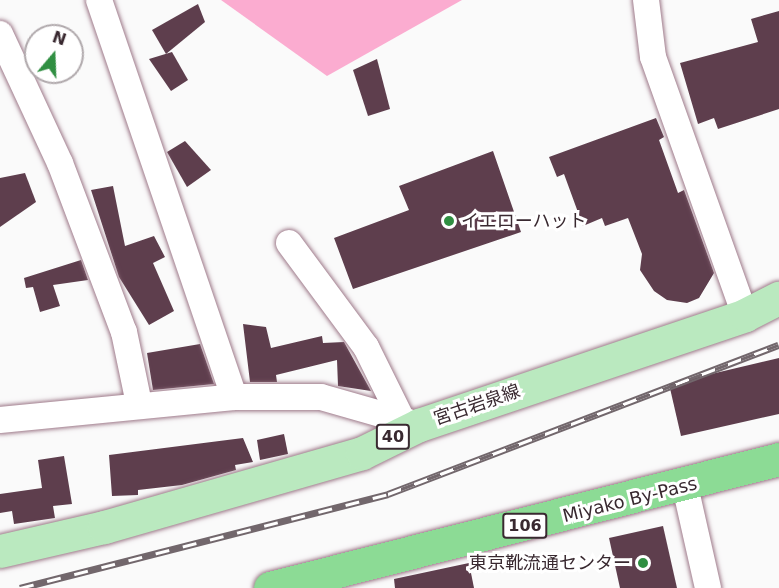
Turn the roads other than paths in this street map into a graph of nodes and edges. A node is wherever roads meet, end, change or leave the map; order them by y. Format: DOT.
graph roads {
  1 [pos="99,0"];
  2 [pos="646,0"];
  3 [pos="0,34"];
  4 [pos="289,243"];
  5 [pos="779,298"];
  6 [pos="745,315"];
  7 [pos="234,397"];
  8 [pos="139,404"];
  9 [pos="0,420"];
  10 [pos="410,422"];
  11 [pos="779,459"];
  12 [pos="685,486"];
  13 [pos="0,551"];
  14 [pos="270,588"];
  15 [pos="708,588"];
  1 -- 7 [label="street"];
  2 -- 6 [label="street"];
  3 -- 8 [label="street"];
  4 -- 10 [label="street"];
  5 -- 6 [label="main road, 宮古岩泉線 / 40"];
  6 -- 10 [label="main road, 宮古岩泉線 / 40"];
  7 -- 8 [label="street"];
  7 -- 10 [label="street"];
  8 -- 9 [label="street"];
  10 -- 13 [label="main road, 宮古岩泉線 / 40"];
  11 -- 12 [label="highway, Miyako By-Pass / 106"];
  12 -- 14 [label="highway, Miyako By-Pass / 106"];
  12 -- 15 [label="street"];
}
